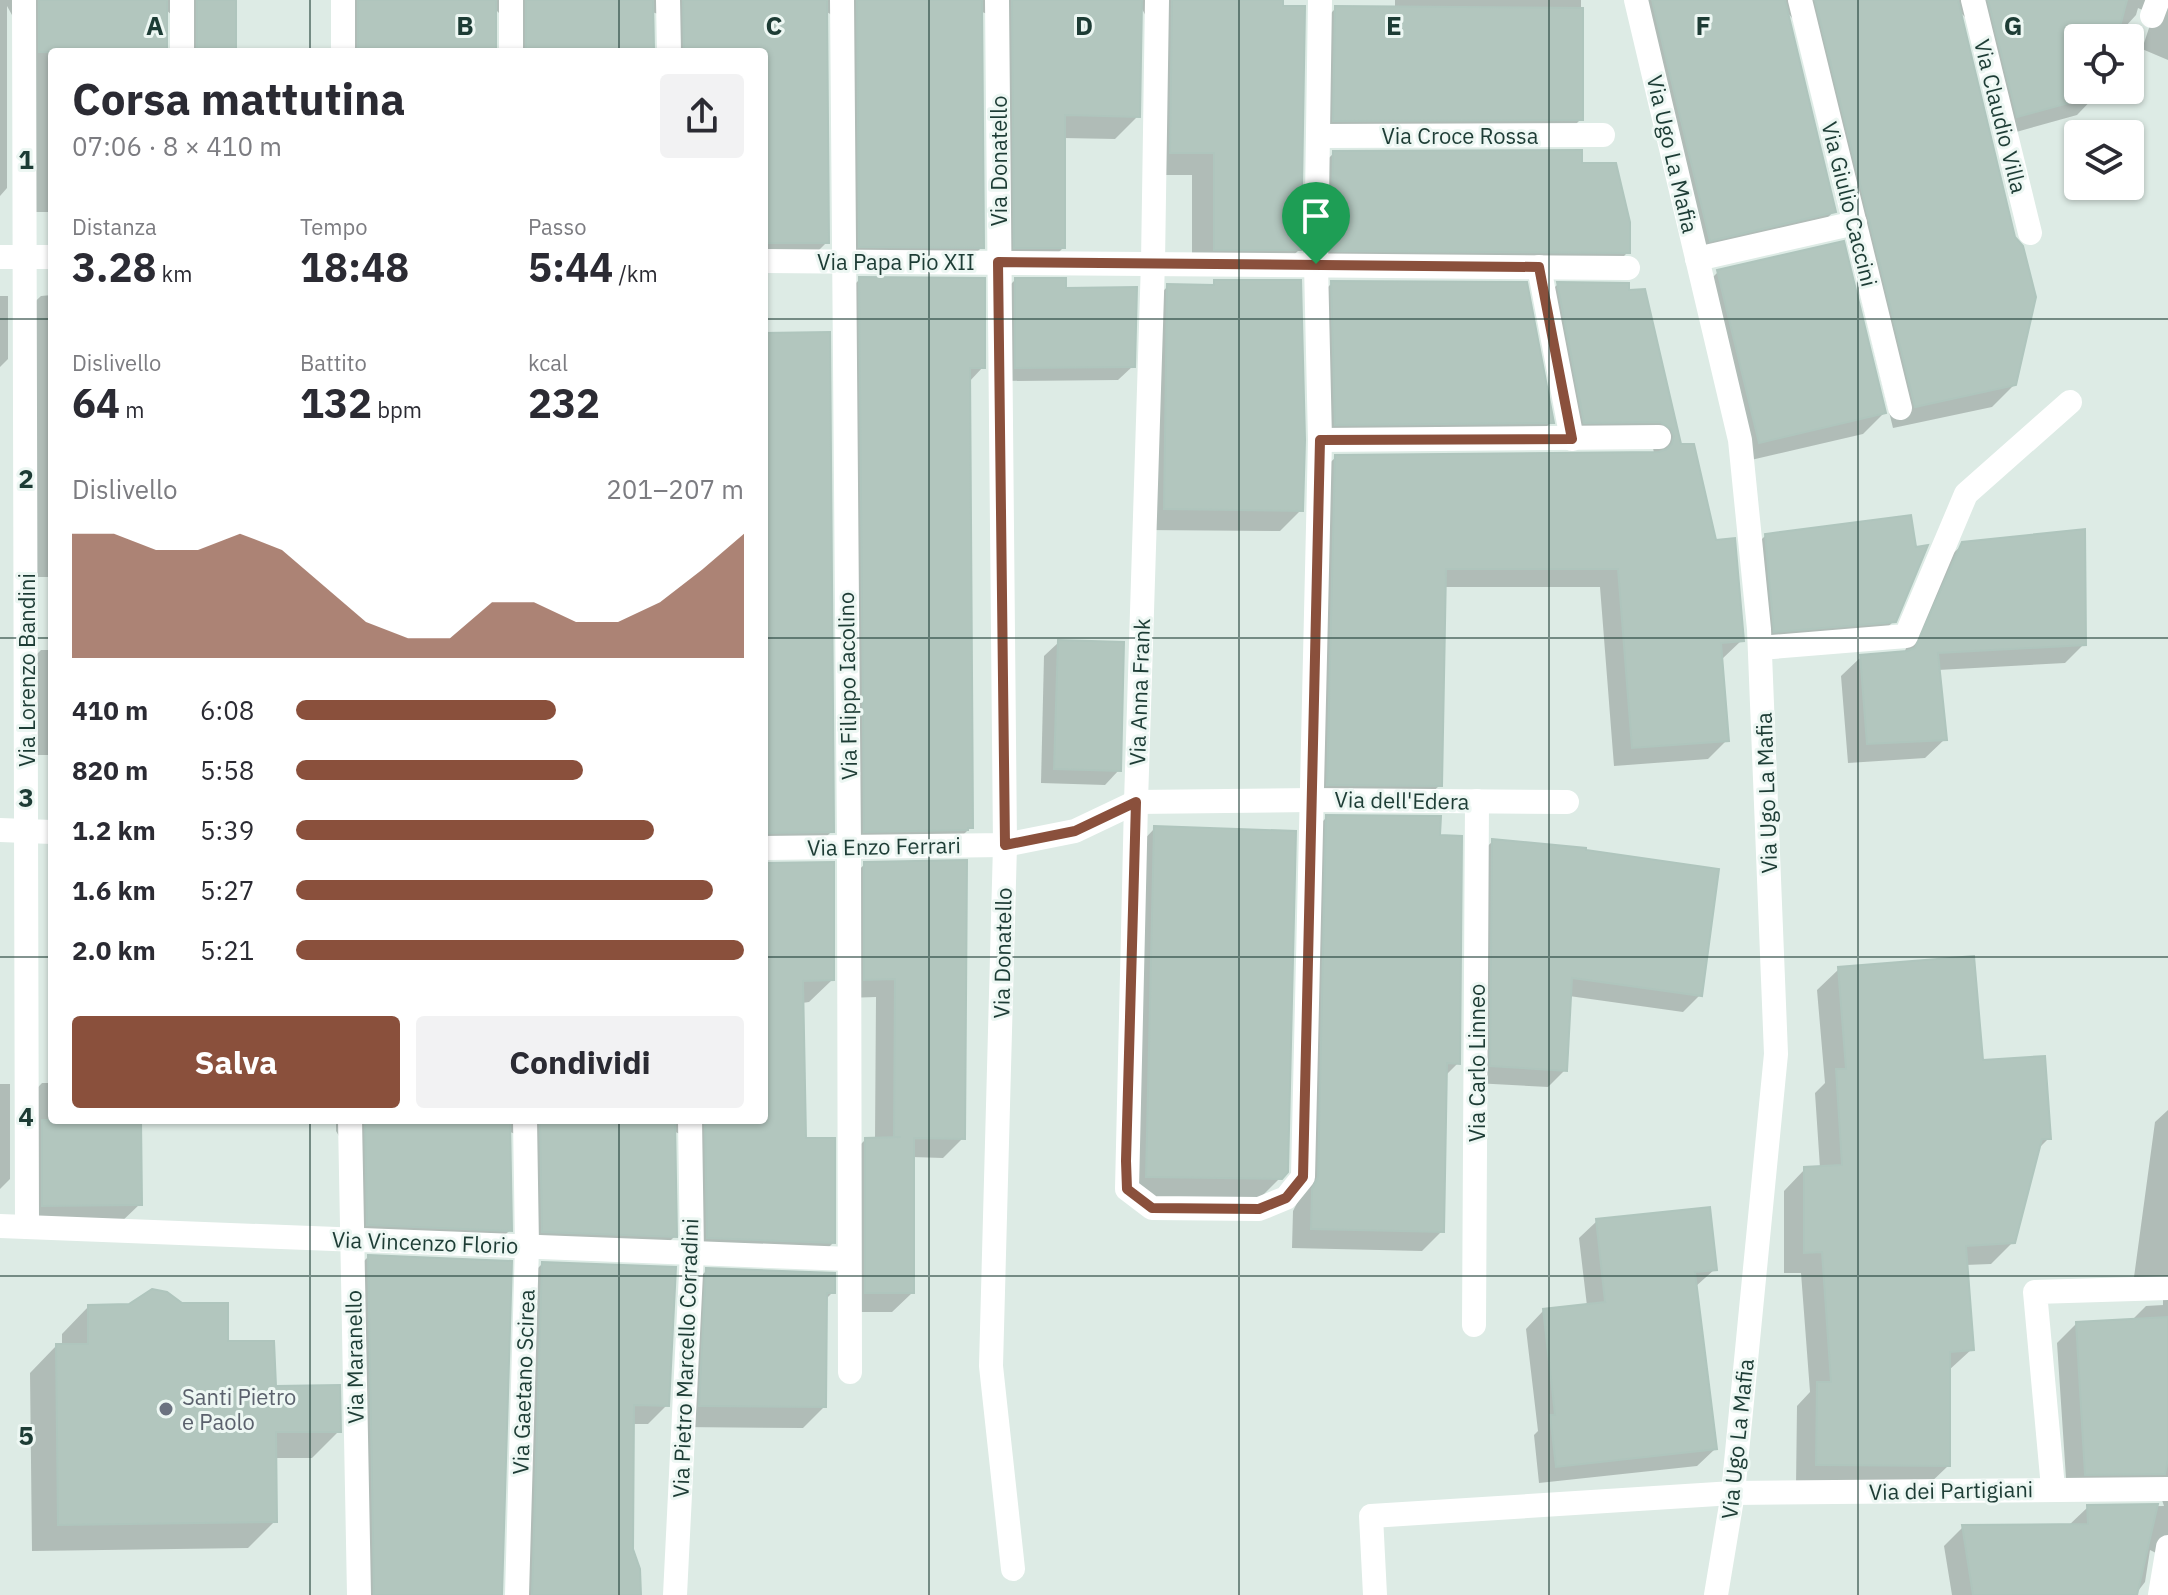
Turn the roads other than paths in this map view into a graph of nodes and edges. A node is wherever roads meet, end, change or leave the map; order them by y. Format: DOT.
graph roads {
  1 [pos="24,0"];
  2 [pos="182,0"];
  3 [pos="343,0"];
  4 [pos="511,0"];
  5 [pos="668,0"];
  6 [pos="842,0"];
  7 [pos="997,0"];
  8 [pos="1157,0"];
  9 [pos="1320,0"];
  10 [pos="1636,0"];
  11 [pos="1800,0"];
  12 [pos="1973,0"];
  13 [pos="182,48"];
  14 [pos="343,48"];
  15 [pos="511,48"];
  16 [pos="669,48"];
  17 [pos="1603,135"];
  18 [pos="1318,136"];
  19 [pos="1855,223"];
  20 [pos="2030,233"];
  21 [pos="0,257"];
  22 [pos="25,257"];
  23 [pos="48,257"];
  24 [pos="1697,259"];
  25 [pos="844,260"];
  26 [pos="768,261"];
  27 [pos="998,262"];
  28 [pos="1153,262"];
  29 [pos="1316,264"];
  30 [pos="1539,267"];
  31 [pos="1628,268"];
  32 [pos="2070,402"];
  33 [pos="1900,408"];
  34 [pos="1659,437"];
  35 [pos="1572,439"];
  36 [pos="1320,440"];
  37 [pos="1760,648"];
  38 [pos="1312,800"];
  39 [pos="1477,801"];
  40 [pos="1136,802"];
  41 [pos="1567,802"];
  42 [pos="0,830"];
  43 [pos="26,831"];
  44 [pos="48,832"];
  45 [pos="1005,845"];
  46 [pos="849,847"];
  47 [pos="768,848"];
  48 [pos="350,1124"];
  49 [pos="525,1124"];
  50 [pos="690,1124"];
  51 [pos="0,1226"];
  52 [pos="27,1227"];
  53 [pos="352,1239"];
  54 [pos="527,1246"];
  55 [pos="692,1253"];
  56 [pos="849,1259"];
  57 [pos="2168,1288"];
  58 [pos="1474,1325"];
  59 [pos="850,1372"];
  60 [pos="2053,1488"];
  61 [pos="2168,1489"];
  62 [pos="1733,1493"];
  63 [pos="2168,1547"];
  64 [pos="1013,1569"];
  65 [pos="359,1595"];
  66 [pos="517,1595"];
  67 [pos="675,1595"];
  68 [pos="1375,1595"];
  69 [pos="1716,1595"];
  70 [pos="2160,1595"];
  1 -- 22 [label="street, Via Lorenzo Bandini"];
  2 -- 13 [label="street"];
  3 -- 14 [label="street"];
  4 -- 15 [label="street"];
  5 -- 16 [label="street"];
  6 -- 25 [label="street, Via Filippo Iacolino"];
  7 -- 27 [label="street, Via Donatello"];
  8 -- 28 [label="street, Via Anna Frank"];
  9 -- 18 [label="street"];
  10 -- 24 [label="street, Via Ugo La Mafia"];
  11 -- 19 [label="street, Via Giulio Caccini"];
  12 -- 20 [label="street, Via Claudio Villa"];
  17 -- 18 [label="street, Via Croce Rossa"];
  18 -- 29 [label="street"];
  19 -- 24 [label="street"];
  19 -- 33 [label="street, Via Giulio Caccini"];
  21 -- 22 [label="street"];
  22 -- 23 [label="street"];
  22 -- 43 [label="street, Via Lorenzo Bandini"];
  24 -- 37 [label="street, Via Ugo La Mafia"];
  25 -- 26 [label="street, Via Papa Pio XII"];
  25 -- 27 [label="street, Via Papa Pio XII"];
  25 -- 46 [label="street, Via Filippo Iacolino"];
  27 -- 28 [label="street, Via Papa Pio XII"];
  27 -- 45 [label="street, Via Donatello"];
  28 -- 29 [label="street, Via Papa Pio XII"];
  28 -- 40 [label="street, Via Anna Frank"];
  29 -- 30 [label="street, Via Papa Pio XII"];
  29 -- 36 [label="street"];
  30 -- 31 [label="street, Via Papa Pio XII"];
  30 -- 35 [label="street"];
  32 -- 37 [label="street"];
  34 -- 35 [label="street"];
  35 -- 36 [label="street"];
  36 -- 38 [label="street"];
  37 -- 62 [label="street, Via Ugo La Mafia"];
  38 -- 39 [label="street, Via dell'Edera"];
  38 -- 40 [label="street, Via dell'Edera"];
  38 -- 40 [label="street, Via Anna Frank"];
  39 -- 41 [label="street, Via dell'Edera"];
  39 -- 58 [label="street, Via Carlo Linneo"];
  40 -- 45 [label="street, Via dell'Edera"];
  42 -- 43 [label="street"];
  43 -- 44 [label="street"];
  43 -- 52 [label="street, Via Lorenzo Bandini"];
  45 -- 46 [label="street, Via Enzo Ferrari"];
  45 -- 64 [label="street, Via Donatello"];
  46 -- 47 [label="street, Via Enzo Ferrari"];
  46 -- 56 [label="street, Via Filippo Iacolino"];
  48 -- 53 [label="street, Via Maranello"];
  49 -- 54 [label="street, Via Gaetano Scirea"];
  50 -- 55 [label="street, Via Pietro Marcello Corradini"];
  51 -- 52 [label="street, Via Vincenzo Florio"];
  52 -- 53 [label="street, Via Vincenzo Florio"];
  53 -- 54 [label="street, Via Vincenzo Florio"];
  53 -- 65 [label="street, Via Maranello"];
  54 -- 55 [label="street, Via Vincenzo Florio"];
  54 -- 66 [label="street, Via Gaetano Scirea"];
  55 -- 56 [label="street, Via Vincenzo Florio"];
  55 -- 67 [label="street, Via Pietro Marcello Corradini"];
  56 -- 59 [label="street, Via Filippo Iacolino"];
  57 -- 60 [label="street"];
  60 -- 61 [label="street, Via dei Partigiani"];
  60 -- 62 [label="street, Via dei Partigiani"];
  62 -- 68 [label="street, Via dei Partigiani"];
  62 -- 69 [label="street, Via Ugo La Mafia"];
  63 -- 70 [label="street"];
}
